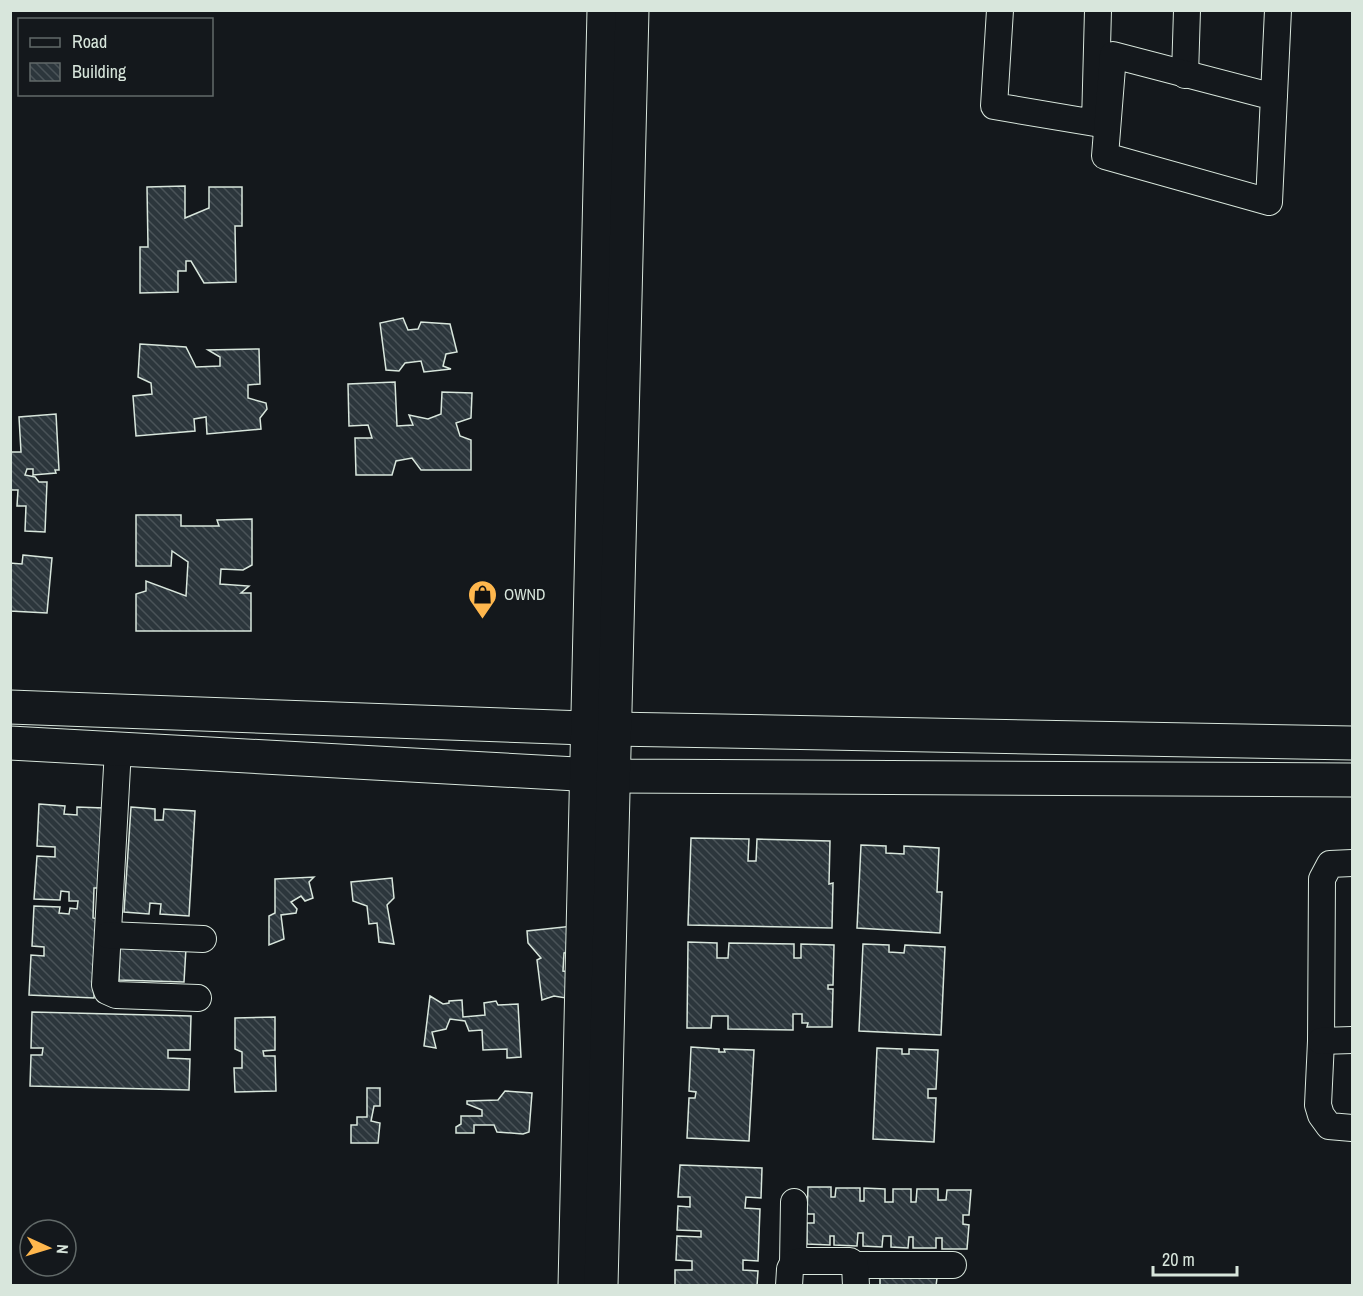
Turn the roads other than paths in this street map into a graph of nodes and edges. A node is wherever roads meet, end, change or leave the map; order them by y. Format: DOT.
graph roads {
  1 [pos="604,10"];
  2 [pos="632,10"];
  3 [pos="1000,10"];
  4 [pos="1098,10"];
  5 [pos="1187,10"];
  6 [pos="1278,10"];
  7 [pos="1185,75"];
  8 [pos="1274,97"];
  9 [pos="10,707"];
  10 [pos="601,728"];
  11 [pos="10,743"];
  12 [pos="1353,743"];
  13 [pos="118,749"];
  14 [pos="600,775"];
  15 [pos="1353,780"];
  16 [pos="1353,863"];
  17 [pos="108,935"];
  18 [pos="203,939"];
  19 [pos="198,998"];
  20 [pos="1353,1040"];
  21 [pos="1321,1041"];
  22 [pos="1353,1128"];
  23 [pos="794,1202"];
  24 [pos="953,1265"];
  25 [pos="791,1274"];
  26 [pos="856,1275"];
  27 [pos="575,1286"];
  28 [pos="601,1286"];
  1 -- 10 [label="street"];
  2 -- 10 [label="street"];
  3 -- 4 [label="street"];
  5 -- 7 [label="street"];
  6 -- 8 [label="street"];
  7 -- 8 [label="street"];
  7 -- 8 [label="street"];
  9 -- 10 [label="street"];
  10 -- 12 [label="street"];
  10 -- 14 [label="street"];
  11 -- 13 [label="street"];
  13 -- 14 [label="street"];
  13 -- 17 [label="street"];
  14 -- 15 [label="street"];
  14 -- 27 [label="street"];
  14 -- 28 [label="street"];
  16 -- 21 [label="street"];
  17 -- 18 [label="street"];
  17 -- 19 [label="street"];
  20 -- 21 [label="street"];
  21 -- 22 [label="street"];
  23 -- 25 [label="street"];
  24 -- 26 [label="street"];
  25 -- 26 [label="street"];
}
